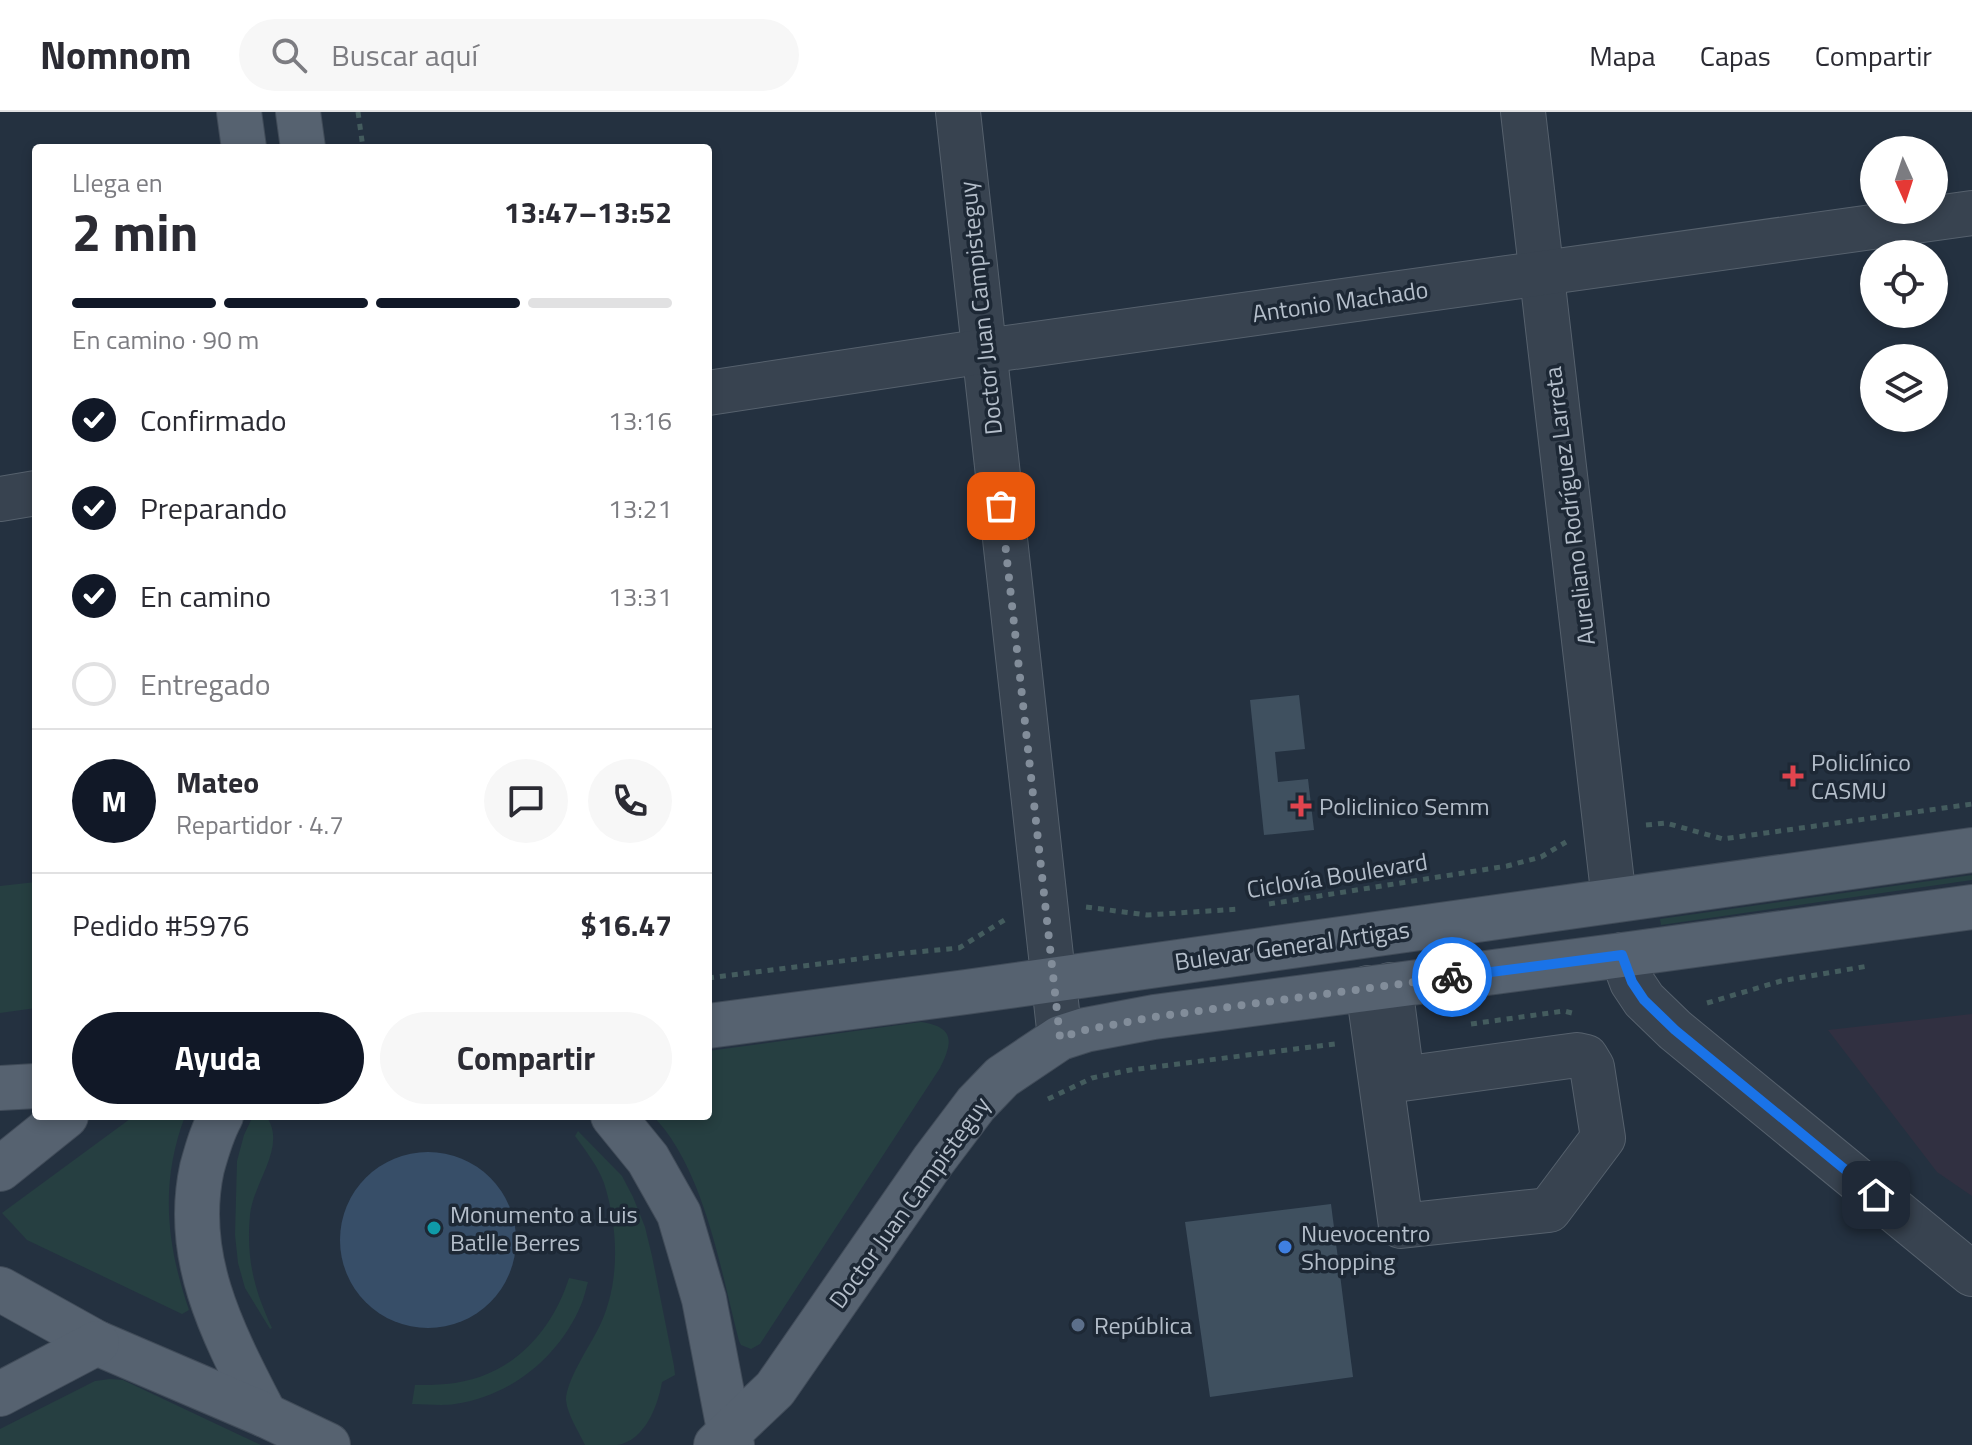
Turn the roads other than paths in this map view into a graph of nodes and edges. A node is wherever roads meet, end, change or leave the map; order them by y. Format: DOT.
graph roads {
  1 [pos="239,112"];
  2 [pos="298,112"];
  3 [pos="958,112"];
  4 [pos="1523,112"];
  5 [pos="243,144"];
  6 [pos="302,144"];
  7 [pos="1972,213"];
  8 [pos="1542,273"];
  9 [pos="985,351"];
  10 [pos="712,392"];
  11 [pos="32,494"];
  12 [pos="0,499"];
  13 [pos="1972,850"];
  14 [pos="1614,900"];
  15 [pos="1972,907"];
  16 [pos="1622,955"];
  17 [pos="1052,978"];
  18 [pos="1379,987"];
  19 [pos="712,1025"];
  20 [pos="1060,1038"];
  21 [pos="32,1086"];
  22 [pos="0,1088"];
  23 [pos="61,1120"];
  24 [pos="219,1120"];
  25 [pos="616,1120"];
  26 [pos="0,1169"];
  27 [pos="1972,1274"];
  28 [pos="0,1289"];
  29 [pos="97,1343"];
  30 [pos="0,1394"];
  31 [pos="265,1415"];
  32 [pos="726,1441"];
  33 [pos="328,1445"];
  1 -- 5 [label="main road"];
  2 -- 6 [label="main road"];
  3 -- 9 [label="street, Doctor Juan Campisteguy"];
  4 -- 8 [label="street, Aureliano Rodríguez Larreta"];
  7 -- 8 [label="street, Antonio Machado"];
  8 -- 9 [label="street, Antonio Machado"];
  8 -- 14 [label="street, Aureliano Rodríguez Larreta"];
  9 -- 10 [label="street, Antonio Machado"];
  9 -- 17 [label="street, Doctor Juan Campisteguy"];
  11 -- 12 [label="street"];
  13 -- 14 [label="main road, Bulevar General Artigas"];
  14 -- 17 [label="main road, Bulevar General Artigas"];
  15 -- 16 [label="main road"];
  16 -- 18 [label="main road"];
  16 -- 27 [label="street"];
  17 -- 19 [label="main road, Bulevar General Artigas"];
  17 -- 20 [label="street, Doctor Juan Campisteguy"];
  18 -- 18 [label="street"];
  18 -- 20 [label="main road"];
  20 -- 32 [label="main road, Doctor Juan Campisteguy"];
  21 -- 22 [label="main road"];
  23 -- 26 [label="main road"];
  24 -- 31 [label="main road"];
  25 -- 32 [label="main road"];
  28 -- 29 [label="main road"];
  29 -- 30 [label="main road"];
  29 -- 31 [label="main road"];
  31 -- 33 [label="main road"];
}
